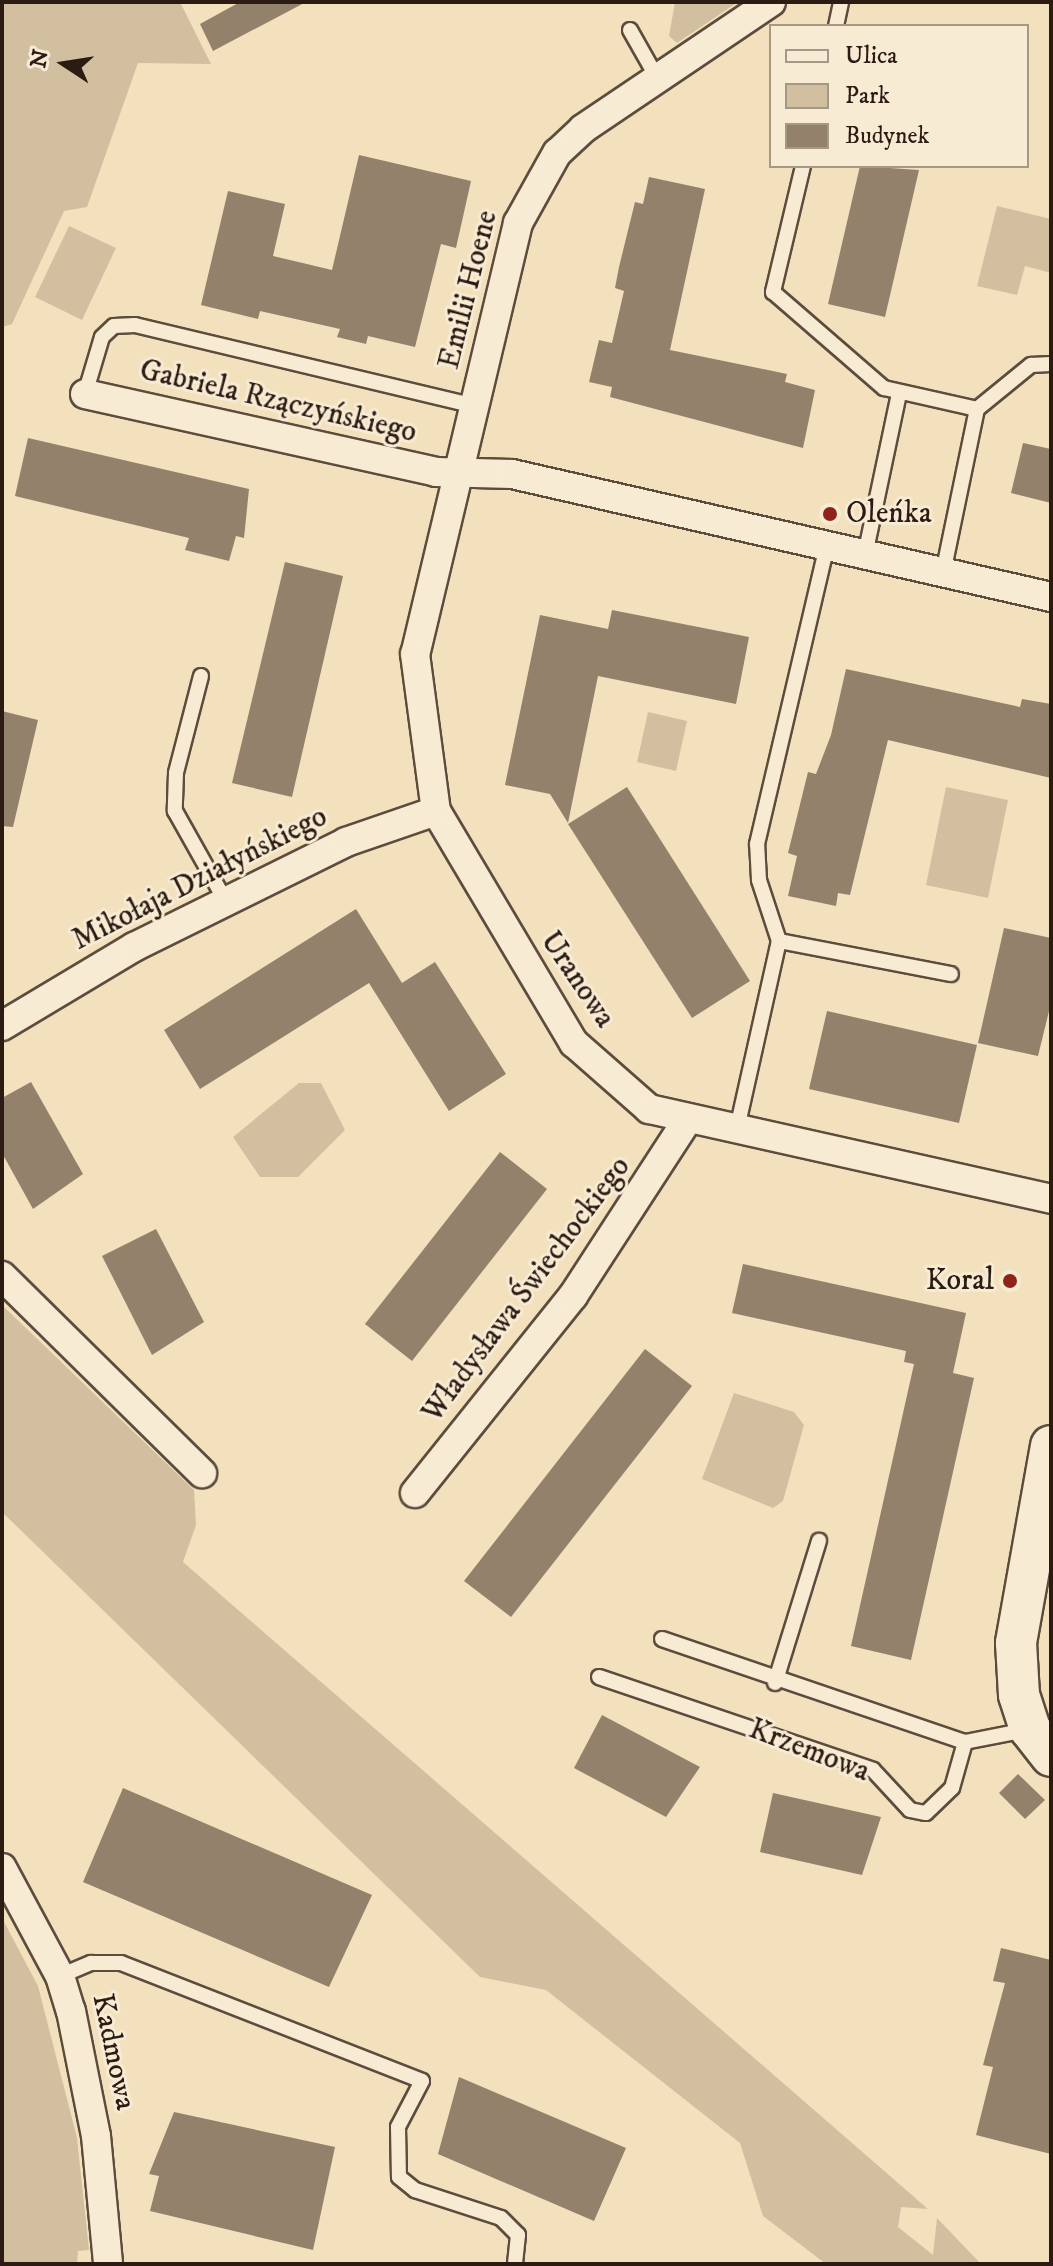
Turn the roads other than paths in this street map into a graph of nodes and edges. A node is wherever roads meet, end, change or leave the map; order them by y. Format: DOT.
graph roads {
  1 [pos="771,2"];
  2 [pos="841,2"];
  3 [pos="836,24"];
  4 [pos="630,30"];
  5 [pos="656,76"];
  6 [pos="803,168"];
  7 [pos="1051,364"];
  8 [pos="85,394"];
  9 [pos="899,394"];
  10 [pos="474,406"];
  11 [pos="977,409"];
  12 [pos="457,473"];
  13 [pos="827,546"];
  14 [pos="865,555"];
  15 [pos="943,573"];
  16 [pos="1051,597"];
  17 [pos="201,676"];
  18 [pos="436,811"];
  19 [pos="226,902"];
  20 [pos="779,941"];
  21 [pos="951,974"];
  22 [pos="2,1026"];
  23 [pos="686,1122"];
  24 [pos="736,1133"];
  25 [pos="1051,1199"];
  26 [pos="2,1276"];
  27 [pos="1051,1446"];
  28 [pos="202,1473"];
  29 [pos="415,1493"];
  30 [pos="819,1541"];
  31 [pos="662,1639"];
  32 [pos="599,1677"];
  33 [pos="775,1683"];
  34 [pos="965,1742"];
  35 [pos="1041,1743"];
  36 [pos="2,1868"];
  37 [pos="60,1976"];
  38 [pos="108,2264"];
  39 [pos="515,2264"];
  1 -- 5 [label="street, Emilii Hoene"];
  2 -- 3 [label="lane"];
  4 -- 5 [label="lane"];
  5 -- 10 [label="street, Emilii Hoene"];
  6 -- 9 [label="lane"];
  7 -- 11 [label="lane"];
  8 -- 10 [label="lane"];
  8 -- 12 [label="street, Gabriela Rzączyńskiego"];
  9 -- 11 [label="lane"];
  9 -- 14 [label="lane"];
  10 -- 12 [label="street, Emilii Hoene"];
  11 -- 15 [label="lane"];
  12 -- 13 [label="street, Gabriela Rzączyńskiego"];
  12 -- 18 [label="street, Uranowa"];
  13 -- 14 [label="street, Gabriela Rzączyńskiego"];
  13 -- 20 [label="lane"];
  14 -- 15 [label="street, Gabriela Rzączyńskiego"];
  15 -- 16 [label="street, Gabriela Rzączyńskiego"];
  17 -- 19 [label="lane"];
  18 -- 19 [label="street, Mikołaja Działyńskiego"];
  18 -- 23 [label="street, Uranowa"];
  19 -- 22 [label="street, Mikołaja Działyńskiego"];
  20 -- 21 [label="lane"];
  20 -- 24 [label="lane"];
  23 -- 24 [label="street, Uranowa"];
  23 -- 29 [label="street, Władysława Świechockiego"];
  24 -- 25 [label="street, Uranowa"];
  26 -- 28 [label="street"];
  27 -- 35 [label="street"];
  30 -- 33 [label="lane"];
  31 -- 33 [label="lane"];
  32 -- 34 [label="lane, Krzemowa"];
  33 -- 34 [label="lane"];
  34 -- 35 [label="lane"];
  36 -- 37 [label="street, Kadmowa"];
  37 -- 38 [label="street, Kadmowa"];
  37 -- 39 [label="lane"];
}
